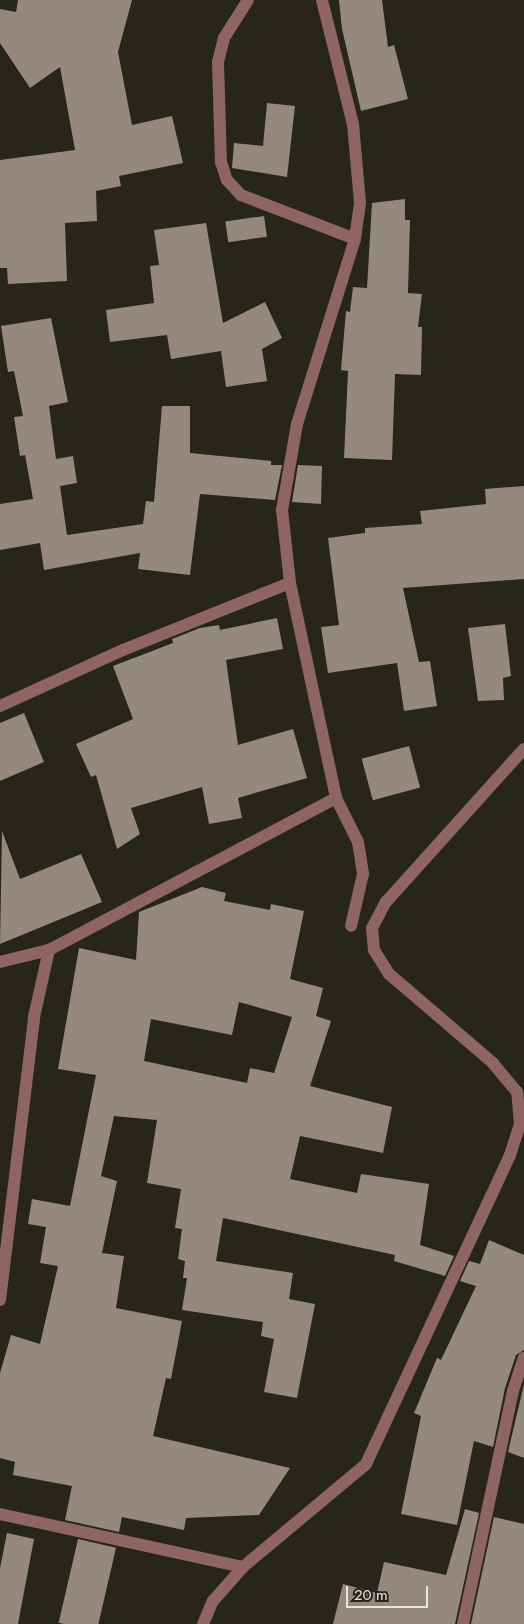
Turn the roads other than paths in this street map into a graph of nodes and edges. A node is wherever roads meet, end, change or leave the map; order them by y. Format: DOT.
graph roads {
  1 [pos="248,0"];
  2 [pos="322,0"];
  3 [pos="355,239"];
  4 [pos="290,583"];
  5 [pos="0,706"];
  6 [pos="524,749"];
  7 [pos="336,798"];
  8 [pos="351,926"];
  9 [pos="49,950"];
  10 [pos="0,962"];
  11 [pos="0,1300"];
  12 [pos="524,1358"];
  13 [pos="0,1514"];
  14 [pos="243,1567"];
  15 [pos="203,1624"];
  16 [pos="463,1624"];
  1 -- 3 [label="street"];
  2 -- 3 [label="street"];
  3 -- 4 [label="street"];
  4 -- 5 [label="street"];
  4 -- 7 [label="street"];
  6 -- 14 [label="street"];
  7 -- 8 [label="street"];
  7 -- 9 [label="street"];
  9 -- 10 [label="street"];
  9 -- 11 [label="street"];
  12 -- 16 [label="street"];
  13 -- 14 [label="street"];
  14 -- 15 [label="street"];
}
